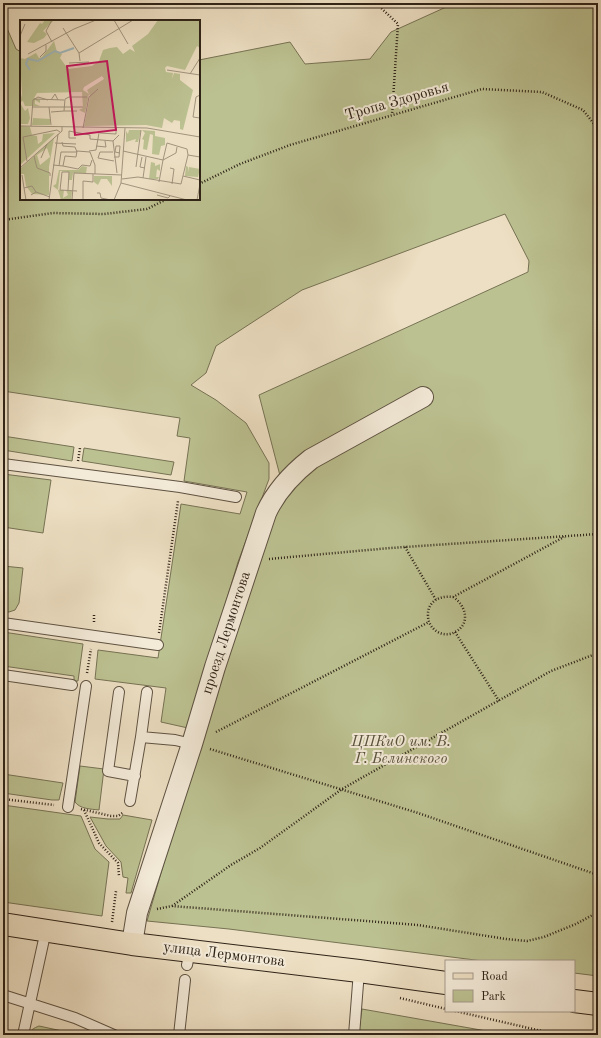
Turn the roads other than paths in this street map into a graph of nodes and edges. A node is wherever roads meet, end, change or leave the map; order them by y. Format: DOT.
graph roads {
  1 [pos="423,397"];
  2 [pos="3,464"];
  3 [pos="236,497"];
  4 [pos="3,623"];
  5 [pos="158,645"];
  6 [pos="3,675"];
  7 [pos="72,685"];
  8 [pos="86,686"];
  9 [pos="119,692"];
  10 [pos="147,692"];
  11 [pos="141,737"];
  12 [pos="192,744"];
  13 [pos="134,776"];
  14 [pos="130,801"];
  15 [pos="68,807"];
  16 [pos="3,924"];
  17 [pos="46,930"];
  18 [pos="132,944"];
  19 [pos="359,971"];
  20 [pos="185,980"];
  21 [pos="445,983"];
  22 [pos="3,995"];
  23 [pos="575,1001"];
  24 [pos="31,1004"];
  25 [pos="598,1004"];
  26 [pos="23,1035"];
  27 [pos="114,1035"];
  28 [pos="178,1035"];
  29 [pos="354,1035"];
  1 -- 12 [label="street, проезд Лермонтова"];
  2 -- 3 [label="lane"];
  4 -- 5 [label="lane"];
  6 -- 7 [label="lane"];
  8 -- 15 [label="lane"];
  9 -- 13 [label="lane"];
  10 -- 11 [label="lane"];
  11 -- 12 [label="lane"];
  11 -- 13 [label="lane"];
  12 -- 18 [label="street, проезд Лермонтова"];
  13 -- 14 [label="lane"];
  16 -- 17 [label="main road, улица Лермонтова"];
  17 -- 18 [label="main road, улица Лермонтова"];
  17 -- 24 [label="lane"];
  18 -- 19 [label="main road, улица Лермонтова"];
  19 -- 21 [label="main road, улица Лермонтова"];
  19 -- 29 [label="lane"];
  20 -- 28 [label="lane"];
  22 -- 24 [label="lane"];
  23 -- 25 [label="main road"];
  24 -- 26 [label="lane"];
  24 -- 27 [label="lane"];
}
